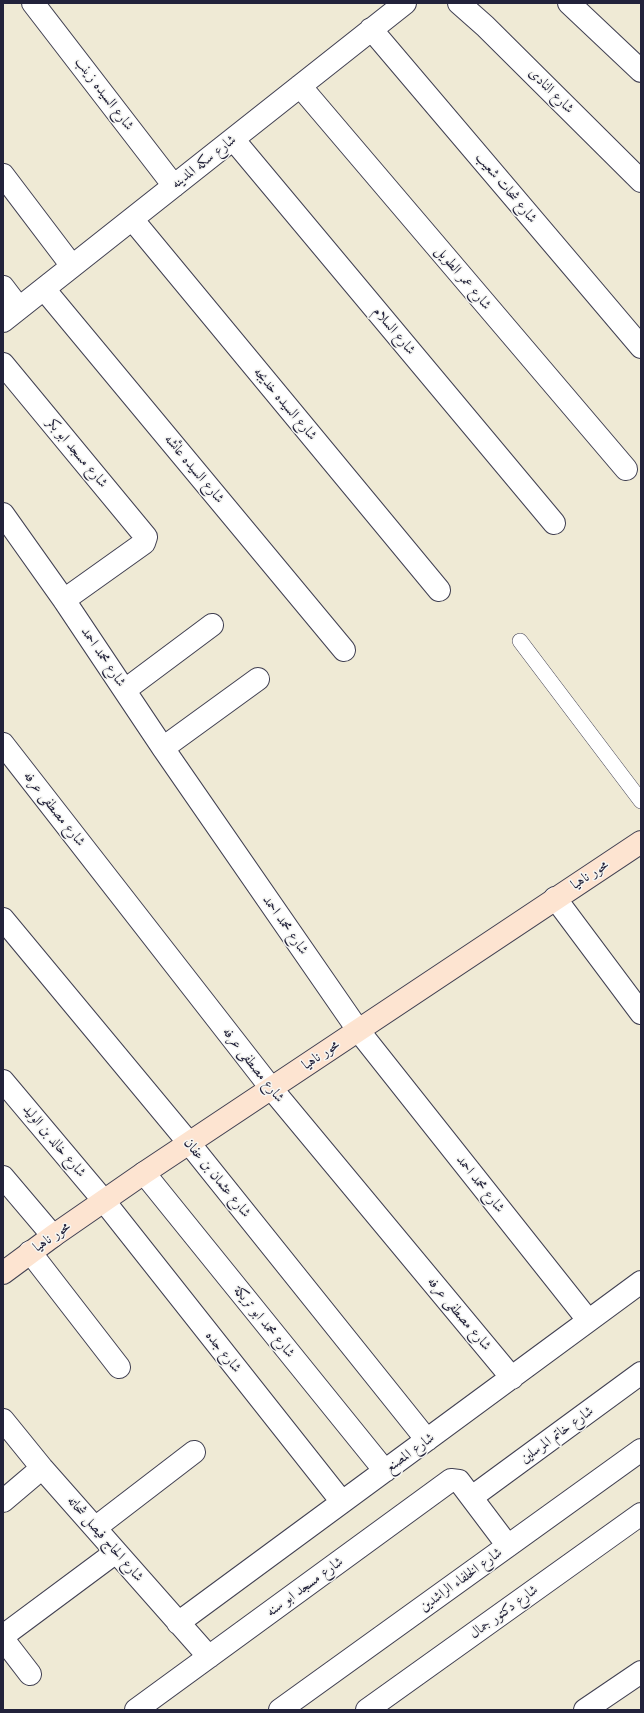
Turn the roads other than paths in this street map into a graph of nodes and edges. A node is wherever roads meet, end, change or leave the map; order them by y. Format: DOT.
graph roads {
  1 [pos="34,3"];
  2 [pos="405,3"];
  3 [pos="459,3"];
  4 [pos="570,3"];
  5 [pos="371,29"];
  6 [pos="641,71"];
  7 [pos="300,86"];
  8 [pos="233,138"];
  9 [pos="3,175"];
  10 [pos="641,181"];
  11 [pos="174,186"];
  12 [pos="132,219"];
  13 [pos="72,266"];
  14 [pos="3,287"];
  15 [pos="44,288"];
  16 [pos="11,315"];
  17 [pos="641,347"];
  18 [pos="3,364"];
  19 [pos="626,469"];
  20 [pos="3,514"];
  21 [pos="554,523"];
  22 [pos="438,590"];
  23 [pos="64,600"];
  24 [pos="212,625"];
  25 [pos="520,641"];
  26 [pos="344,650"];
  27 [pos="258,679"];
  28 [pos="125,690"];
  29 [pos="3,744"];
  30 [pos="163,748"];
  31 [pos="641,801"];
  32 [pos="641,842"];
  33 [pos="555,898"];
  34 [pos="3,919"];
  35 [pos="641,1013"];
  36 [pos="358,1030"];
  37 [pos="3,1081"];
  38 [pos="271,1088"];
  39 [pos="189,1143"];
  40 [pos="144,1173"];
  41 [pos="3,1177"];
  42 [pos="104,1201"];
  43 [pos="53,1236"];
  44 [pos="30,1252"];
  45 [pos="3,1272"];
  46 [pos="641,1282"];
  47 [pos="588,1320"];
  48 [pos="119,1366"];
  49 [pos="641,1373"];
  50 [pos="512,1378"];
  51 [pos="3,1420"];
  52 [pos="427,1440"];
  53 [pos="641,1450"];
  54 [pos="194,1452"];
  55 [pos="42,1468"];
  56 [pos="385,1471"];
  57 [pos="472,1496"];
  58 [pos="3,1501"];
  59 [pos="342,1502"];
  60 [pos="641,1514"];
  61 [pos="95,1528"];
  62 [pos="508,1546"];
  63 [pos="116,1552"];
  64 [pos="178,1623"];
  65 [pos="3,1636"];
  66 [pos="3,1639"];
  67 [pos="209,1657"];
  68 [pos="641,1672"];
  69 [pos="30,1674"];
  70 [pos="136,1710"];
  71 [pos="280,1710"];
  72 [pos="367,1710"];
  73 [pos="585,1710"];
  1 -- 11 [label="street, شارع السيده زينب"];
  2 -- 5 [label="street, شارع سكه المدينه"];
  3 -- 10 [label="street, شارع النادى"];
  4 -- 6 [label="street"];
  5 -- 7 [label="street, شارع سكه المدينه"];
  5 -- 17 [label="street, شارع شحات شعيب"];
  7 -- 8 [label="street, شارع سكه المدينه"];
  7 -- 19 [label="street, شارع عمر الطويل"];
  8 -- 11 [label="street, شارع سكه المدينه"];
  8 -- 21 [label="street, شارع السلام"];
  9 -- 13 [label="street"];
  11 -- 12 [label="street, شارع سكه المدينه"];
  12 -- 13 [label="street, شارع سكه المدينه"];
  12 -- 22 [label="street, شارع السيده خديجه"];
  13 -- 15 [label="street, شارع سكه المدينه"];
  14 -- 16 [label="street"];
  15 -- 16 [label="street, شارع سكه المدينه"];
  15 -- 26 [label="street, شارع السيده عائشه"];
  18 -- 23 [label="street, شارع مسجد ابو بكر"];
  20 -- 23 [label="street, شارع محمد احمد"];
  23 -- 28 [label="street, شارع محمد احمد"];
  24 -- 28 [label="street"];
  25 -- 31 [label="lane"];
  27 -- 30 [label="street"];
  28 -- 30 [label="street, شارع محمد احمد"];
  29 -- 38 [label="street, شارع مصطفى عرفه"];
  30 -- 36 [label="street, شارع محمد احمد"];
  32 -- 33 [label="main road, محور ناهيا"];
  33 -- 35 [label="street"];
  33 -- 36 [label="main road, محور ناهيا"];
  34 -- 39 [label="street, شارع عثمان بن عفان"];
  36 -- 38 [label="main road, محور ناهيا"];
  36 -- 47 [label="street, شارع محمد احمد"];
  37 -- 42 [label="street, شارع خالد بن الوليد"];
  38 -- 39 [label="main road, محور ناهيا"];
  38 -- 50 [label="street, شارع مصطفى عرفه"];
  39 -- 40 [label="main road, محور ناهيا"];
  39 -- 52 [label="street, شارع عثمان بن عفان"];
  40 -- 42 [label="main road, محور ناهيا"];
  40 -- 56 [label="street, شارع محمد ابو تريكة"];
  41 -- 43 [label="street"];
  42 -- 43 [label="main road, محور ناهيا"];
  42 -- 59 [label="street, شارع جده"];
  43 -- 44 [label="main road, محور ناهيا"];
  44 -- 45 [label="main road, محور ناهيا"];
  44 -- 48 [label="street"];
  46 -- 47 [label="street, شارع المصنع"];
  47 -- 50 [label="street, شارع المصنع"];
  49 -- 57 [label="street, شارع خاتم المرسلين"];
  50 -- 52 [label="street, شارع المصنع"];
  51 -- 55 [label="street, شارع الحاج فيصل شحاته"];
  52 -- 56 [label="street, شارع المصنع"];
  53 -- 62 [label="street, شارع الخلفاء الراشدين"];
  54 -- 61 [label="street"];
  55 -- 58 [label="street"];
  55 -- 61 [label="street, شارع الحاج فيصل شحاته"];
  56 -- 59 [label="street, شارع المصنع"];
  57 -- 62 [label="street, شارع مسجد ابو سنه"];
  57 -- 67 [label="street, شارع مسجد ابو سنه"];
  59 -- 64 [label="street, شارع المصنع"];
  60 -- 72 [label="street, شارع دكتور جمال"];
  61 -- 63 [label="street, شارع الحاج فيصل شحاته"];
  62 -- 71 [label="street, شارع الخلفاء الراشدين"];
  63 -- 64 [label="street, شارع الحاج فيصل شحاته"];
  63 -- 65 [label="street"];
  64 -- 67 [label="street, شارع الحاج فيصل شحاته"];
  66 -- 69 [label="street"];
  67 -- 70 [label="street, شارع مسجد ابو سنه"];
  68 -- 73 [label="street"];
}
